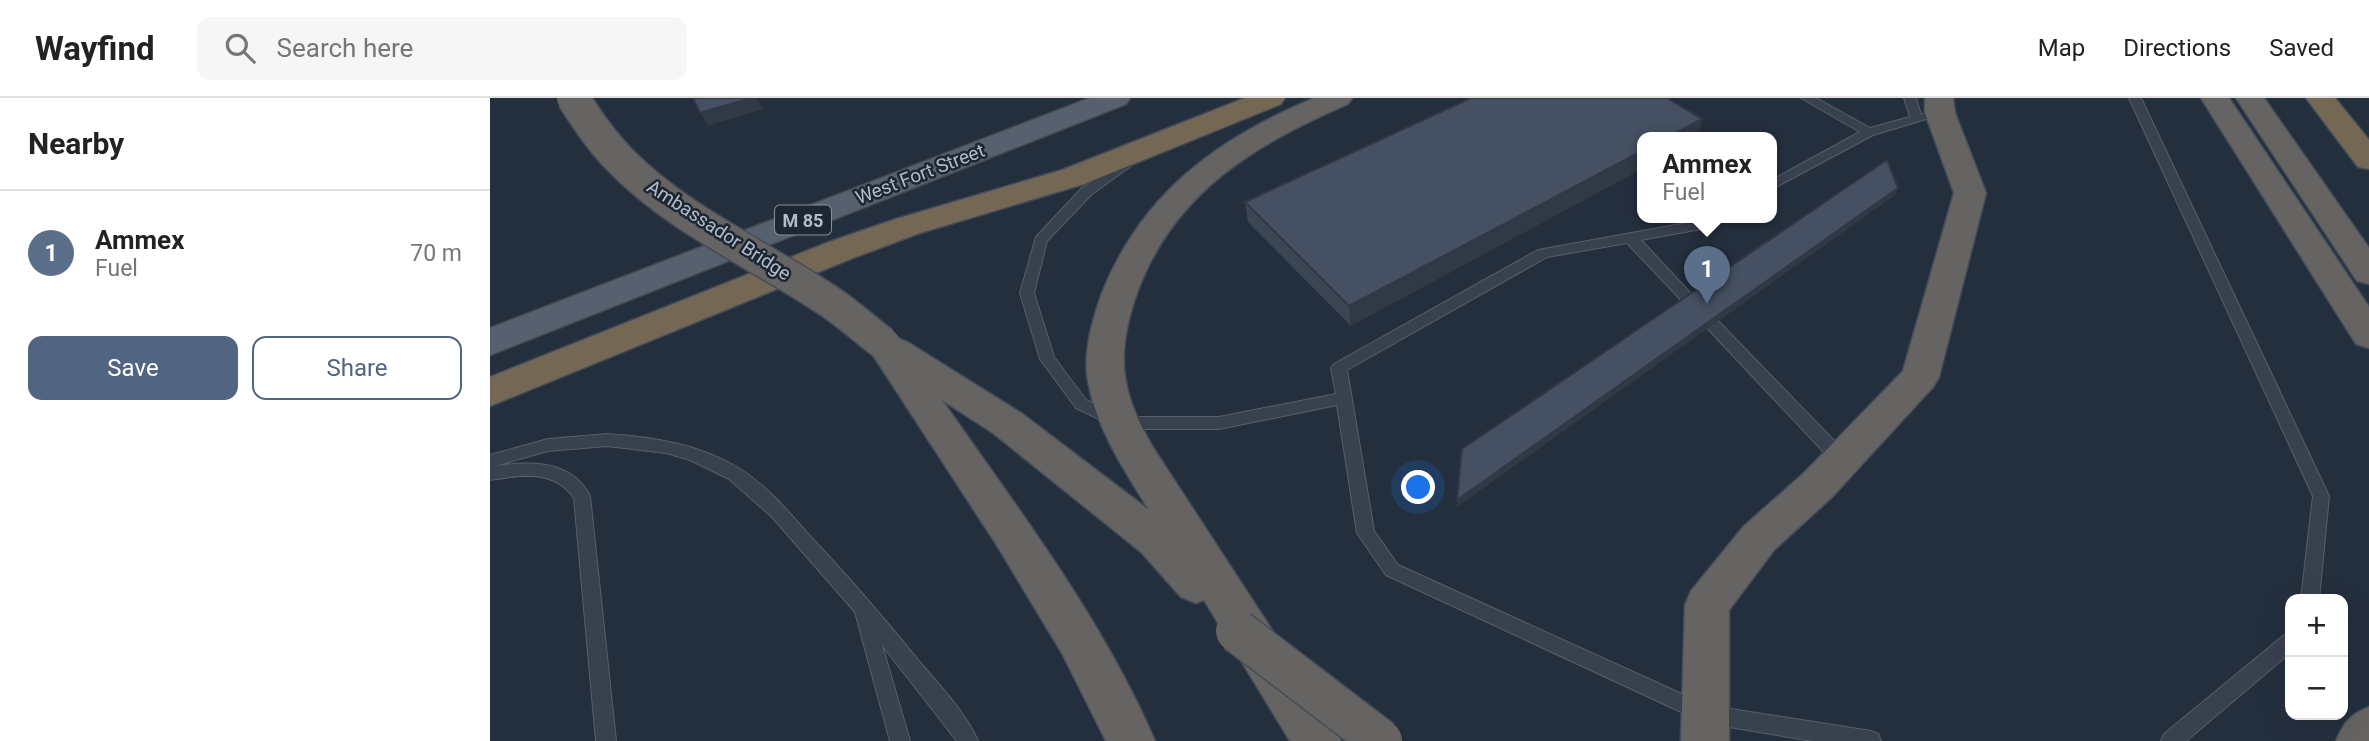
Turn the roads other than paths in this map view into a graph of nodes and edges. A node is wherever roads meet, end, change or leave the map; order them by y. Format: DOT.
graph roads {
  1 [pos="573,98"];
  2 [pos="1116,98"];
  3 [pos="1271,98"];
  4 [pos="1339,98"];
  5 [pos="1807,98"];
  6 [pos="2136,98"];
  7 [pos="2215,98"];
  8 [pos="2250,98"];
  9 [pos="2320,98"];
  10 [pos="1926,107"];
  11 [pos="1869,132"];
  12 [pos="1144,150"];
  13 [pos="2369,160"];
  14 [pos="1777,182"];
  15 [pos="1701,223"];
  16 [pos="1630,237"];
  17 [pos="2369,273"];
  18 [pos="1689,300"];
  19 [pos="1713,325"];
  20 [pos="2369,335"];
  21 [pos="490,342"];
  22 [pos="883,343"];
  23 [pos="490,392"];
  24 [pos="1344,397"];
  25 [pos="1121,423"];
  26 [pos="1842,460"];
  27 [pos="490,461"];
  28 [pos="490,473"];
  29 [pos="2311,594"];
  30 [pos="861,603"];
  31 [pos="1237,631"];
  32 [pos="2285,646"];
  33 [pos="1705,727"];
  34 [pos="2369,730"];
  35 [pos="899,740"];
  36 [pos="606,741"];
  37 [pos="968,741"];
  38 [pos="1131,741"];
  39 [pos="1317,741"];
  40 [pos="1334,741"];
  41 [pos="1381,741"];
  42 [pos="1871,741"];
  43 [pos="2171,741"];
  44 [pos="2360,741"];
  1 -- 22 [label="highway, Ambassador Bridge, bridge"];
  2 -- 21 [label="main road, West Fort Street / M 85"];
  3 -- 12 [label="highway"];
  4 -- 25 [label="highway"];
  5 -- 11 [label="lane"];
  6 -- 29 [label="lane"];
  7 -- 20 [label="highway"];
  8 -- 17 [label="highway"];
  9 -- 13 [label="highway"];
  10 -- 11 [label="lane"];
  10 -- 26 [label="highway"];
  11 -- 14 [label="lane"];
  12 -- 23 [label="highway"];
  12 -- 25 [label="lane"];
  15 -- 16 [label="lane"];
  16 -- 18 [label="lane"];
  16 -- 24 [label="lane"];
  19 -- 26 [label="lane"];
  22 -- 31 [label="highway"];
  22 -- 38 [label="highway"];
  24 -- 25 [label="lane"];
  24 -- 33 [label="lane"];
  25 -- 39 [label="highway"];
  26 -- 33 [label="highway"];
  27 -- 30 [label="lane"];
  28 -- 36 [label="lane"];
  30 -- 35 [label="lane"];
  30 -- 37 [label="lane"];
  31 -- 40 [label="highway, bridge"];
  31 -- 41 [label="highway, bridge"];
  32 -- 43 [label="lane"];
  33 -- 42 [label="lane"];
  34 -- 44 [label="highway"];
}
